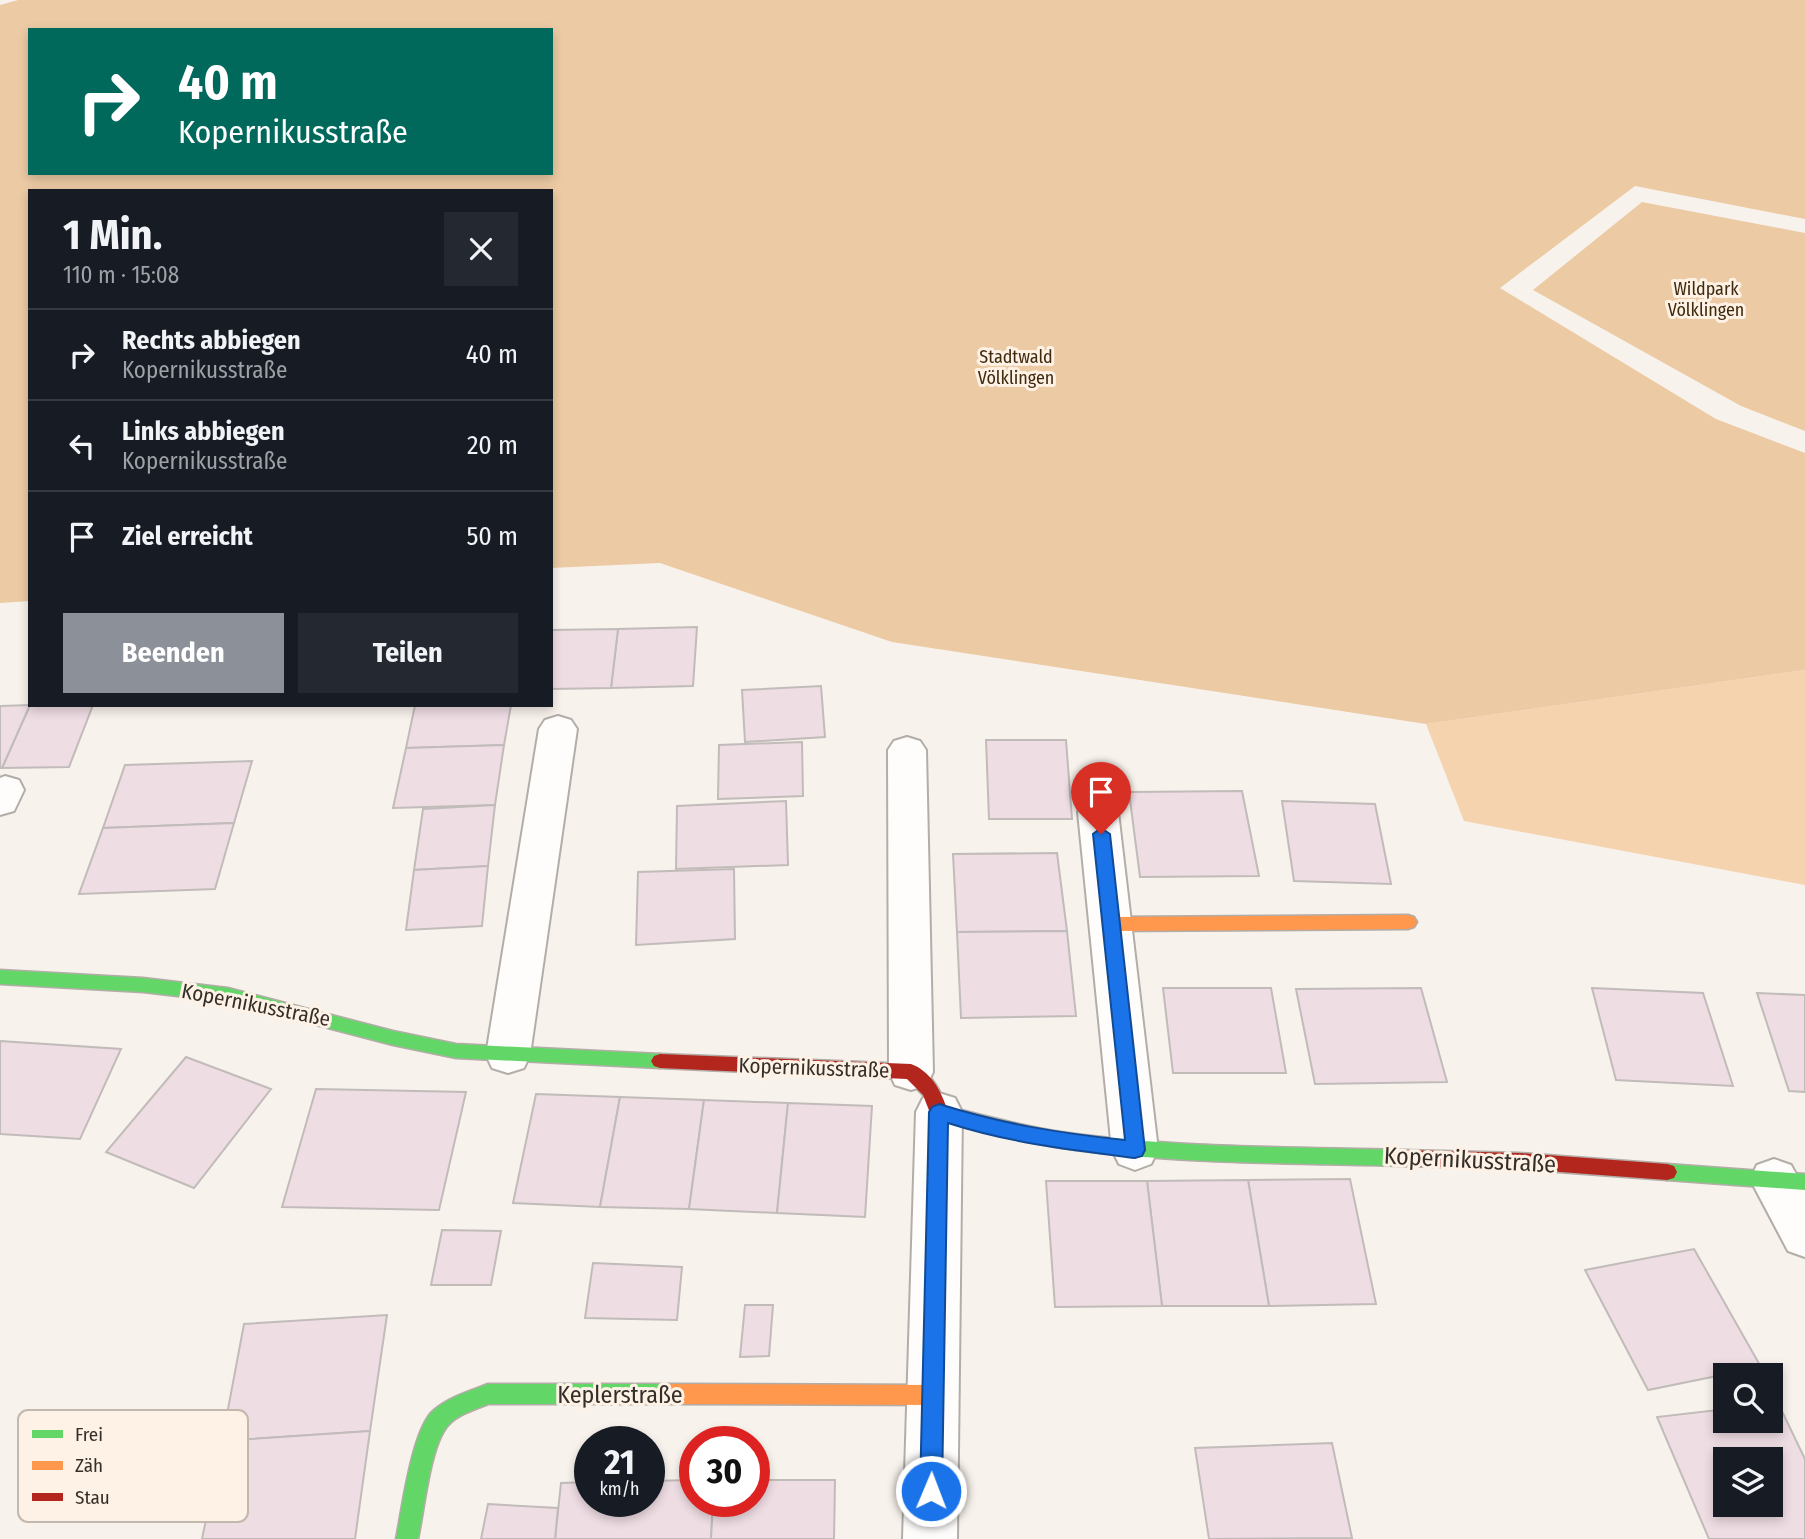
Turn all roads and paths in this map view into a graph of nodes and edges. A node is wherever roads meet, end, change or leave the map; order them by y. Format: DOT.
graph roads {
  1 [pos="558,729"];
  2 [pos="907,750"];
  3 [pos="1098,812"];
  4 [pos="1408,922"];
  5 [pos="1112,924"];
  6 [pos="0,977"];
  7 [pos="508,1055"];
  8 [pos="911,1072"];
  9 [pos="939,1112"];
  10 [pos="1135,1150"];
  11 [pos="1789,1181"];
  12 [pos="1805,1236"];
  13 [pos="933,1395"];
  14 [pos="407,1539"];
  15 [pos="930,1539"];
  1 -- 7 [label="street"];
  2 -- 8 [label="street, Kopernikusstraße"];
  3 -- 5 [label="street"];
  4 -- 5 [label="street"];
  5 -- 10 [label="street"];
  6 -- 7 [label="street, Kopernikusstraße"];
  7 -- 8 [label="street, Kopernikusstraße"];
  8 -- 9 [label="street, Kopernikusstraße"];
  9 -- 10 [label="street, Kopernikusstraße"];
  9 -- 13 [label="street"];
  10 -- 11 [label="street, Kopernikusstraße"];
  11 -- 12 [label="street"];
  13 -- 14 [label="street, Keplerstraße"];
  13 -- 15 [label="street"];
}
